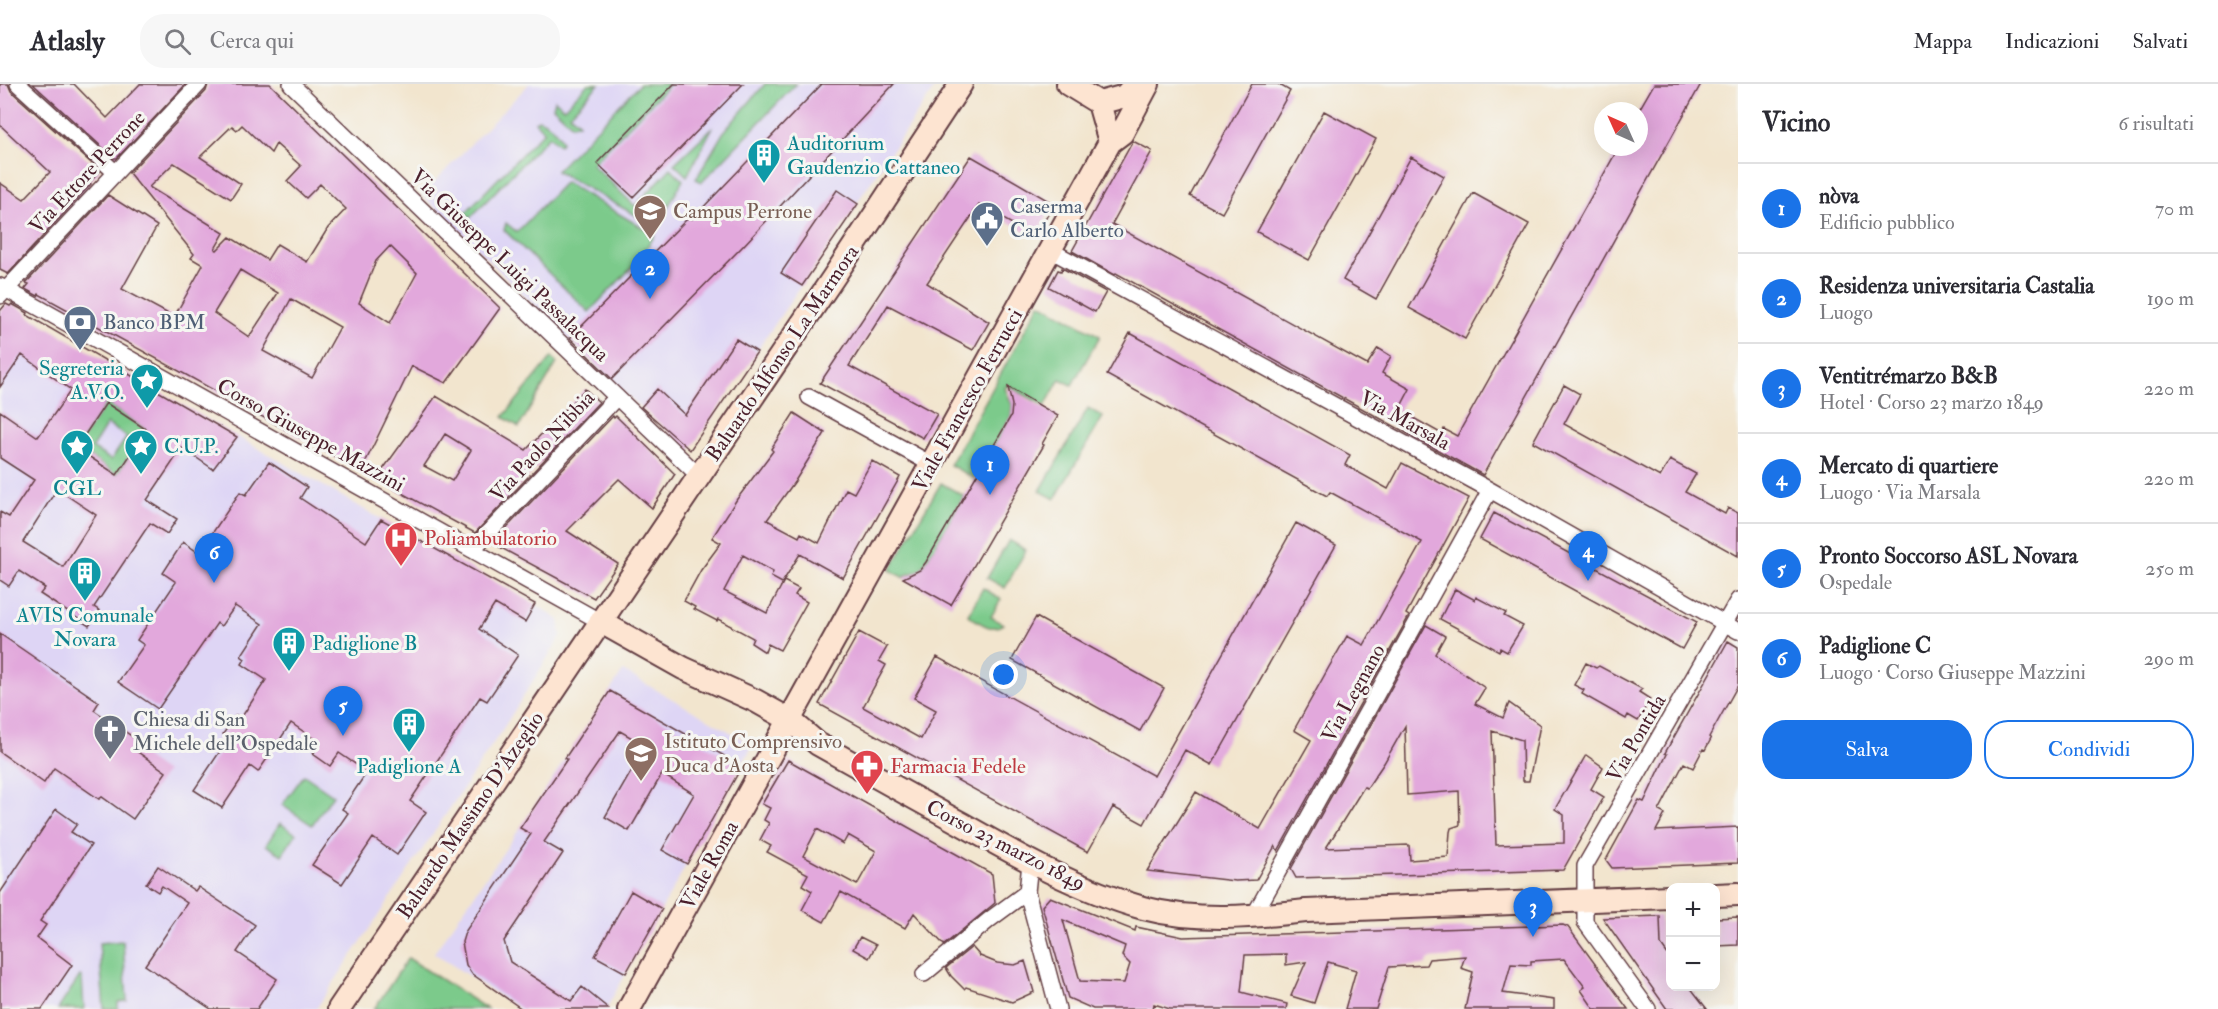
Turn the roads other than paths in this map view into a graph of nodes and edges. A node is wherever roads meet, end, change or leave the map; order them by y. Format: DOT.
graph roads {
  1 [pos="18,84"];
  2 [pos="199,84"];
  3 [pos="291,84"];
  4 [pos="962,84"];
  5 [pos="1068,84"];
  6 [pos="1135,84"];
  7 [pos="1148,84"];
  8 [pos="1099,103"];
  9 [pos="1110,142"];
  10 [pos="115,172"];
  11 [pos="1050,250"];
  12 [pos="2,290"];
  13 [pos="617,397"];
  14 [pos="809,397"];
  15 [pos="931,465"];
  16 [pos="699,477"];
  17 [pos="1490,490"];
  18 [pos="472,550"];
  19 [pos="1738,600"];
  20 [pos="601,622"];
  21 [pos="1731,627"];
  22 [pos="790,720"];
  23 [pos="1030,863"];
  24 [pos="1027,892"];
  25 [pos="1738,894"];
  26 [pos="1720,895"];
  27 [pos="1666,897"];
  28 [pos="1584,901"];
  29 [pos="1253,917"];
  30 [pos="924,974"];
  31 [pos="1057,1006"];
  32 [pos="339,1009"];
  33 [pos="629,1009"];
  34 [pos="1071,1009"];
  35 [pos="1648,1009"];
  1 -- 10 [label="street"];
  2 -- 10 [label="street, Via Ettore Perrone"];
  3 -- 13 [label="street, Via Giuseppe Luigi Passalacqua"];
  4 -- 16 [label="street, Baluardo Alfonso La Marmora"];
  5 -- 8 [label="street"];
  6 -- 8 [label="street"];
  7 -- 9 [label="street, Viale Francesco Ferrucci"];
  8 -- 9 [label="street"];
  9 -- 11 [label="street, Viale Francesco Ferrucci"];
  10 -- 12 [label="street, Via Ettore Perrone"];
  11 -- 15 [label="street, Viale Francesco Ferrucci"];
  11 -- 17 [label="street, Via Marsala"];
  12 -- 18 [label="street, Corso Giuseppe Mazzini"];
  13 -- 16 [label="street, Via Giuseppe Luigi Passalacqua"];
  13 -- 18 [label="street, Via Paolo Nibbia"];
  14 -- 15 [label="street"];
  15 -- 22 [label="street, Viale Francesco Ferrucci"];
  16 -- 20 [label="street, Baluardo Alfonso La Marmora"];
  17 -- 21 [label="street, Via Marsala"];
  17 -- 29 [label="street, Via Legnano"];
  18 -- 20 [label="street, Corso Giuseppe Mazzini"];
  19 -- 21 [label="street, Via Pontida"];
  20 -- 22 [label="street, Corso 23 marzo 1849"];
  20 -- 32 [label="street, Baluardo Massimo D'Azeglio"];
  21 -- 28 [label="street, Via Pontida"];
  22 -- 23 [label="street, Corso 23 marzo 1849"];
  22 -- 33 [label="street, Viale Roma"];
  23 -- 24 [label="street"];
  23 -- 29 [label="street, Corso 23 marzo 1849"];
  24 -- 30 [label="street"];
  24 -- 31 [label="street"];
  25 -- 26 [label="street"];
  27 -- 28 [label="street, Corso 23 marzo 1849"];
  28 -- 29 [label="street, Corso 23 marzo 1849"];
  28 -- 35 [label="street, Via Pontida"];
  31 -- 34 [label="street"];
}
